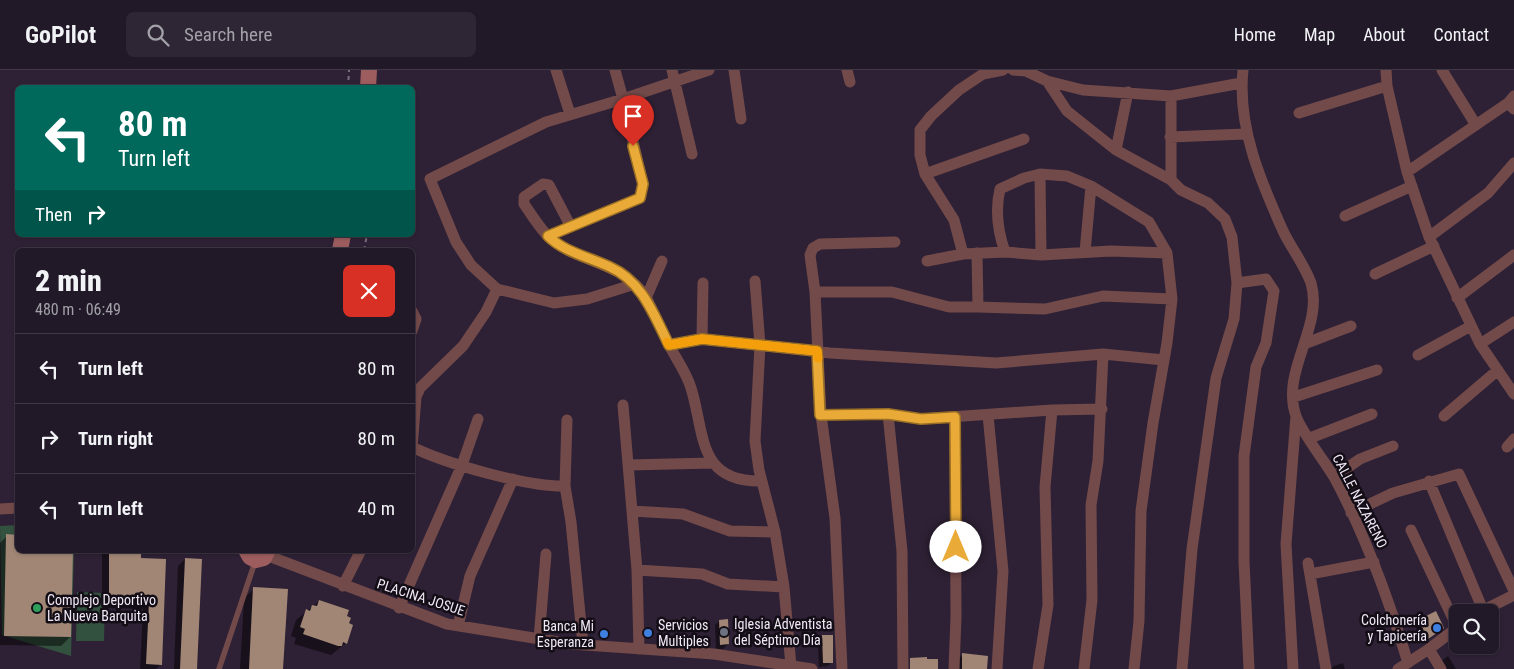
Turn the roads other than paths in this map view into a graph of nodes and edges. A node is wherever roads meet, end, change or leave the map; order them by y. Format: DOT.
graph roads {
  1 [pos="361,70"];
  2 [pos="370,70"];
  3 [pos="556,70"];
  4 [pos="615,70"];
  5 [pos="709,70"];
  6 [pos="734,70"];
  7 [pos="847,70"];
  8 [pos="1003,70"];
  9 [pos="1013,70"];
  10 [pos="1243,70"];
  11 [pos="1386,70"];
  12 [pos="1442,70"];
  13 [pos="673,76"];
  14 [pos="1047,81"];
  15 [pos="850,82"];
  16 [pos="1241,83"];
  17 [pos="360,85"];
  18 [pos="368,85"];
  19 [pos="1387,86"];
  20 [pos="1128,92"];
  21 [pos="1171,96"];
  22 [pos="622,99"];
  23 [pos="1512,103"];
  24 [pos="1299,113"];
  25 [pos="570,114"];
  26 [pos="741,119"];
  27 [pos="1476,125"];
  28 [pos="1246,134"];
  29 [pos="1170,137"];
  30 [pos="1024,139"];
  31 [pos="1116,150"];
  32 [pos="692,154"];
  33 [pos="1514,163"];
  34 [pos="1407,172"];
  35 [pos="925,174"];
  36 [pos="1040,174"];
  37 [pos="1171,180"];
  38 [pos="1091,186"];
  39 [pos="1412,186"];
  40 [pos="1345,216"];
  41 [pos="570,225"];
  42 [pos="548,236"];
  43 [pos="895,242"];
  44 [pos="1432,242"];
  45 [pos="1005,252"];
  46 [pos="1085,252"];
  47 [pos="977,253"];
  48 [pos="962,254"];
  49 [pos="1167,254"];
  50 [pos="1041,255"];
  51 [pos="1514,255"];
  52 [pos="662,261"];
  53 [pos="927,261"];
  54 [pos="1375,274"];
  55 [pos="755,281"];
  56 [pos="703,283"];
  57 [pos="1237,283"];
  58 [pos="635,284"];
  59 [pos="497,289"];
  60 [pos="815,292"];
  61 [pos="646,298"];
  62 [pos="1457,298"];
  63 [pos="1172,299"];
  64 [pos="978,307"];
  65 [pos="1514,322"];
  66 [pos="1351,326"];
  67 [pos="1471,326"];
  68 [pos="702,339"];
  69 [pos="1304,344"];
  70 [pos="1480,344"];
  71 [pos="669,345"];
  72 [pos="760,345"];
  73 [pos="817,351"];
  74 [pos="1103,354"];
  75 [pos="1418,355"];
  76 [pos="1164,360"];
  77 [pos="1377,370"];
  78 [pos="1498,370"];
  79 [pos="1514,394"];
  80 [pos="1294,397"];
  81 [pos="623,404"];
  82 [pos="1102,409"];
  83 [pos="1052,410"];
  84 [pos="415,414"];
  85 [pos="888,414"];
  86 [pos="1372,414"];
  87 [pos="820,415"];
  88 [pos="988,415"];
  89 [pos="1296,416"];
  90 [pos="1444,416"];
  91 [pos="955,417"];
  92 [pos="478,420"];
  93 [pos="567,420"];
  94 [pos="1310,438"];
  95 [pos="1393,446"];
  96 [pos="415,449"];
  97 [pos="712,463"];
  98 [pos="462,465"];
  99 [pos="628,465"];
  100 [pos="1334,478"];
  101 [pos="513,479"];
  102 [pos="761,481"];
  103 [pos="1429,482"];
  104 [pos="565,486"];
  105 [pos="15,508"];
  106 [pos="0,509"];
  107 [pos="632,510"];
  108 [pos="1351,513"];
  109 [pos="1411,530"];
  110 [pos="775,532"];
  111 [pos="360,553"];
  112 [pos="259,554"];
  113 [pos="546,554"];
  114 [pos="1374,562"];
  115 [pos="637,570"];
  116 [pos="343,586"];
  117 [pos="784,587"];
  118 [pos="1514,593"];
  119 [pos="1479,604"];
  120 [pos="1495,604"];
  121 [pos="399,608"];
  122 [pos="1449,610"];
  123 [pos="458,626"];
  124 [pos="1449,633"];
  125 [pos="539,639"];
  126 [pos="583,645"];
  127 [pos="639,649"];
  128 [pos="1429,649"];
  129 [pos="791,666"];
  130 [pos="1403,666"];
  131 [pos="219,669"];
  132 [pos="812,669"];
  133 [pos="842,669"];
  134 [pos="903,669"];
  135 [pos="954,669"];
  136 [pos="997,669"];
  137 [pos="1038,669"];
  138 [pos="1084,669"];
  139 [pos="1134,669"];
  140 [pos="1182,669"];
  141 [pos="1249,669"];
  142 [pos="1294,669"];
  143 [pos="1326,669"];
  144 [pos="1441,669"];
  1 -- 17 [label="street"];
  2 -- 18 [label="street"];
  3 -- 25 [label="street"];
  4 -- 22 [label="street"];
  5 -- 13 [label="street"];
  6 -- 26 [label="street"];
  7 -- 15 [label="street"];
  8 -- 35 [label="street"];
  9 -- 14 [label="street"];
  10 -- 16 [label="street, CALLE NAZARENO"];
  11 -- 19 [label="street"];
  12 -- 27 [label="street"];
  13 -- 22 [label="street"];
  13 -- 32 [label="street"];
  14 -- 20 [label="street"];
  14 -- 31 [label="street"];
  16 -- 21 [label="street"];
  16 -- 28 [label="street, CALLE NAZARENO"];
  19 -- 24 [label="street"];
  19 -- 34 [label="street"];
  20 -- 21 [label="street"];
  20 -- 31 [label="street"];
  21 -- 29 [label="street"];
  22 -- 25 [label="street"];
  22 -- 41 [label="street"];
  23 -- 27 [label="street"];
  25 -- 59 [label="street"];
  27 -- 34 [label="street"];
  28 -- 29 [label="street"];
  28 -- 69 [label="street, CALLE NAZARENO"];
  29 -- 37 [label="street"];
  30 -- 35 [label="street"];
  31 -- 37 [label="street"];
  33 -- 44 [label="street"];
  34 -- 39 [label="street"];
  35 -- 48 [label="street"];
  36 -- 38 [label="street"];
  36 -- 45 [label="street"];
  36 -- 50 [label="street"];
  37 -- 57 [label="street"];
  38 -- 46 [label="street"];
  38 -- 49 [label="street"];
  39 -- 40 [label="street"];
  39 -- 44 [label="street"];
  41 -- 42 [label="street"];
  41 -- 42 [label="street"];
  42 -- 58 [label="street"];
  43 -- 60 [label="street"];
  44 -- 54 [label="street"];
  44 -- 62 [label="street"];
  45 -- 47 [label="street"];
  45 -- 50 [label="street"];
  46 -- 49 [label="street"];
  46 -- 50 [label="street"];
  47 -- 48 [label="street"];
  47 -- 64 [label="street"];
  48 -- 53 [label="street"];
  49 -- 63 [label="street"];
  51 -- 62 [label="street"];
  52 -- 61 [label="street"];
  55 -- 72 [label="street"];
  56 -- 68 [label="street"];
  57 -- 140 [label="street"];
  57 -- 141 [label="street"];
  58 -- 59 [label="street"];
  58 -- 61 [label="street"];
  59 -- 84 [label="street"];
  60 -- 64 [label="street"];
  60 -- 73 [label="street"];
  61 -- 71 [label="street"];
  62 -- 67 [label="street"];
  63 -- 64 [label="street"];
  63 -- 76 [label="street"];
  65 -- 70 [label="street"];
  66 -- 69 [label="street"];
  67 -- 70 [label="street"];
  67 -- 75 [label="street"];
  68 -- 71 [label="street"];
  68 -- 72 [label="street"];
  69 -- 80 [label="street, CALLE NAZARENO"];
  70 -- 78 [label="street"];
  71 -- 97 [label="street"];
  72 -- 73 [label="street"];
  72 -- 102 [label="street"];
  73 -- 74 [label="street"];
  73 -- 87 [label="street"];
  74 -- 76 [label="street"];
  74 -- 82 [label="street"];
  76 -- 139 [label="street"];
  77 -- 80 [label="street"];
  78 -- 79 [label="street"];
  78 -- 90 [label="street"];
  80 -- 89 [label="street, CALLE NAZARENO"];
  81 -- 99 [label="street"];
  82 -- 83 [label="street"];
  82 -- 138 [label="street"];
  83 -- 88 [label="street"];
  83 -- 137 [label="street"];
  85 -- 87 [label="street"];
  85 -- 91 [label="street"];
  85 -- 134 [label="street"];
  86 -- 94 [label="street"];
  87 -- 133 [label="street"];
  88 -- 91 [label="street"];
  88 -- 136 [label="street"];
  89 -- 94 [label="street, CALLE NAZARENO"];
  89 -- 142 [label="street"];
  91 -- 135 [label="street"];
  92 -- 98 [label="street"];
  93 -- 104 [label="street"];
  94 -- 100 [label="street, CALLE NAZARENO"];
  95 -- 100 [label="street"];
  96 -- 98 [label="street"];
  97 -- 99 [label="street"];
  97 -- 102 [label="street"];
  98 -- 101 [label="street"];
  98 -- 121 [label="street"];
  99 -- 107 [label="street"];
  100 -- 108 [label="street, CALLE NAZARENO"];
  101 -- 104 [label="street"];
  101 -- 123 [label="street"];
  102 -- 110 [label="street"];
  103 -- 108 [label="street"];
  103 -- 118 [label="street"];
  103 -- 119 [label="street"];
  104 -- 126 [label="street"];
  105 -- 106 [label="street"];
  107 -- 110 [label="street"];
  107 -- 115 [label="street"];
  108 -- 114 [label="street, CALLE NAZARENO"];
  109 -- 122 [label="street"];
  110 -- 117 [label="street"];
  111 -- 116 [label="street"];
  112 -- 116 [label="street, PLACINA JOSUE"];
  112 -- 131 [label="lane"];
  113 -- 125 [label="street"];
  114 -- 130 [label="street, CALLE NAZARENO"];
  114 -- 143 [label="street"];
  115 -- 117 [label="street"];
  115 -- 127 [label="street"];
  116 -- 121 [label="street, PLACINA JOSUE"];
  117 -- 129 [label="street"];
  118 -- 120 [label="street"];
  121 -- 123 [label="street, PLACINA JOSUE"];
  123 -- 125 [label="street, PLACINA JOSUE"];
  124 -- 128 [label="street"];
  125 -- 126 [label="street, PLACINA JOSUE"];
  126 -- 127 [label="street, PLACINA JOSUE"];
  127 -- 129 [label="street, PLACINA JOSUE"];
  128 -- 130 [label="street"];
  128 -- 144 [label="street"];
  129 -- 132 [label="street, PLACINA JOSUE"];
}
